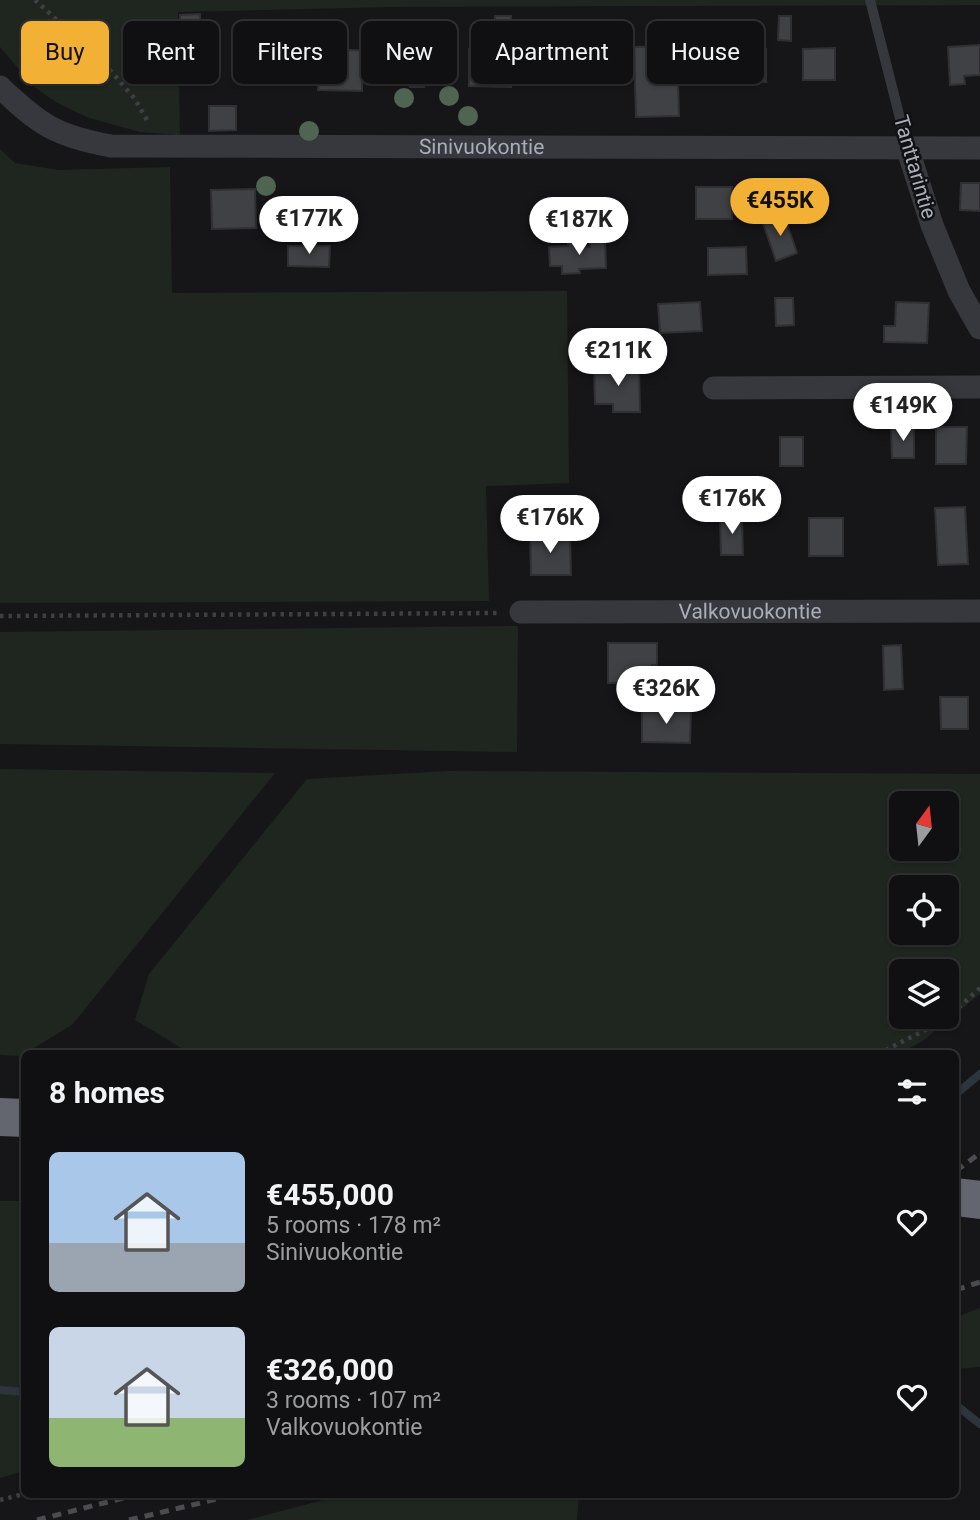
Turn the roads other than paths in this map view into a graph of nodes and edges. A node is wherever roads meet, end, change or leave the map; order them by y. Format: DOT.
graph roads {
  1 [pos="870,0"];
  2 [pos="0,87"];
  3 [pos="980,148"];
  4 [pos="908,150"];
  5 [pos="980,328"];
  6 [pos="980,387"];
  7 [pos="714,388"];
  8 [pos="980,611"];
  9 [pos="521,612"];
  10 [pos="0,1117"];
  11 [pos="21,1118"];
  12 [pos="959,1197"];
  13 [pos="980,1200"];
  1 -- 4 [label="lane, Tanttarintie"];
  2 -- 4 [label="street, Sinivuokontie"];
  3 -- 4 [label="street, Sinivuokontie"];
  4 -- 5 [label="street, Tanttarintie"];
  6 -- 7 [label="street"];
  8 -- 9 [label="street, Valkovuokontie"];
  10 -- 11 [label="highway"];
  12 -- 13 [label="highway"];
}
